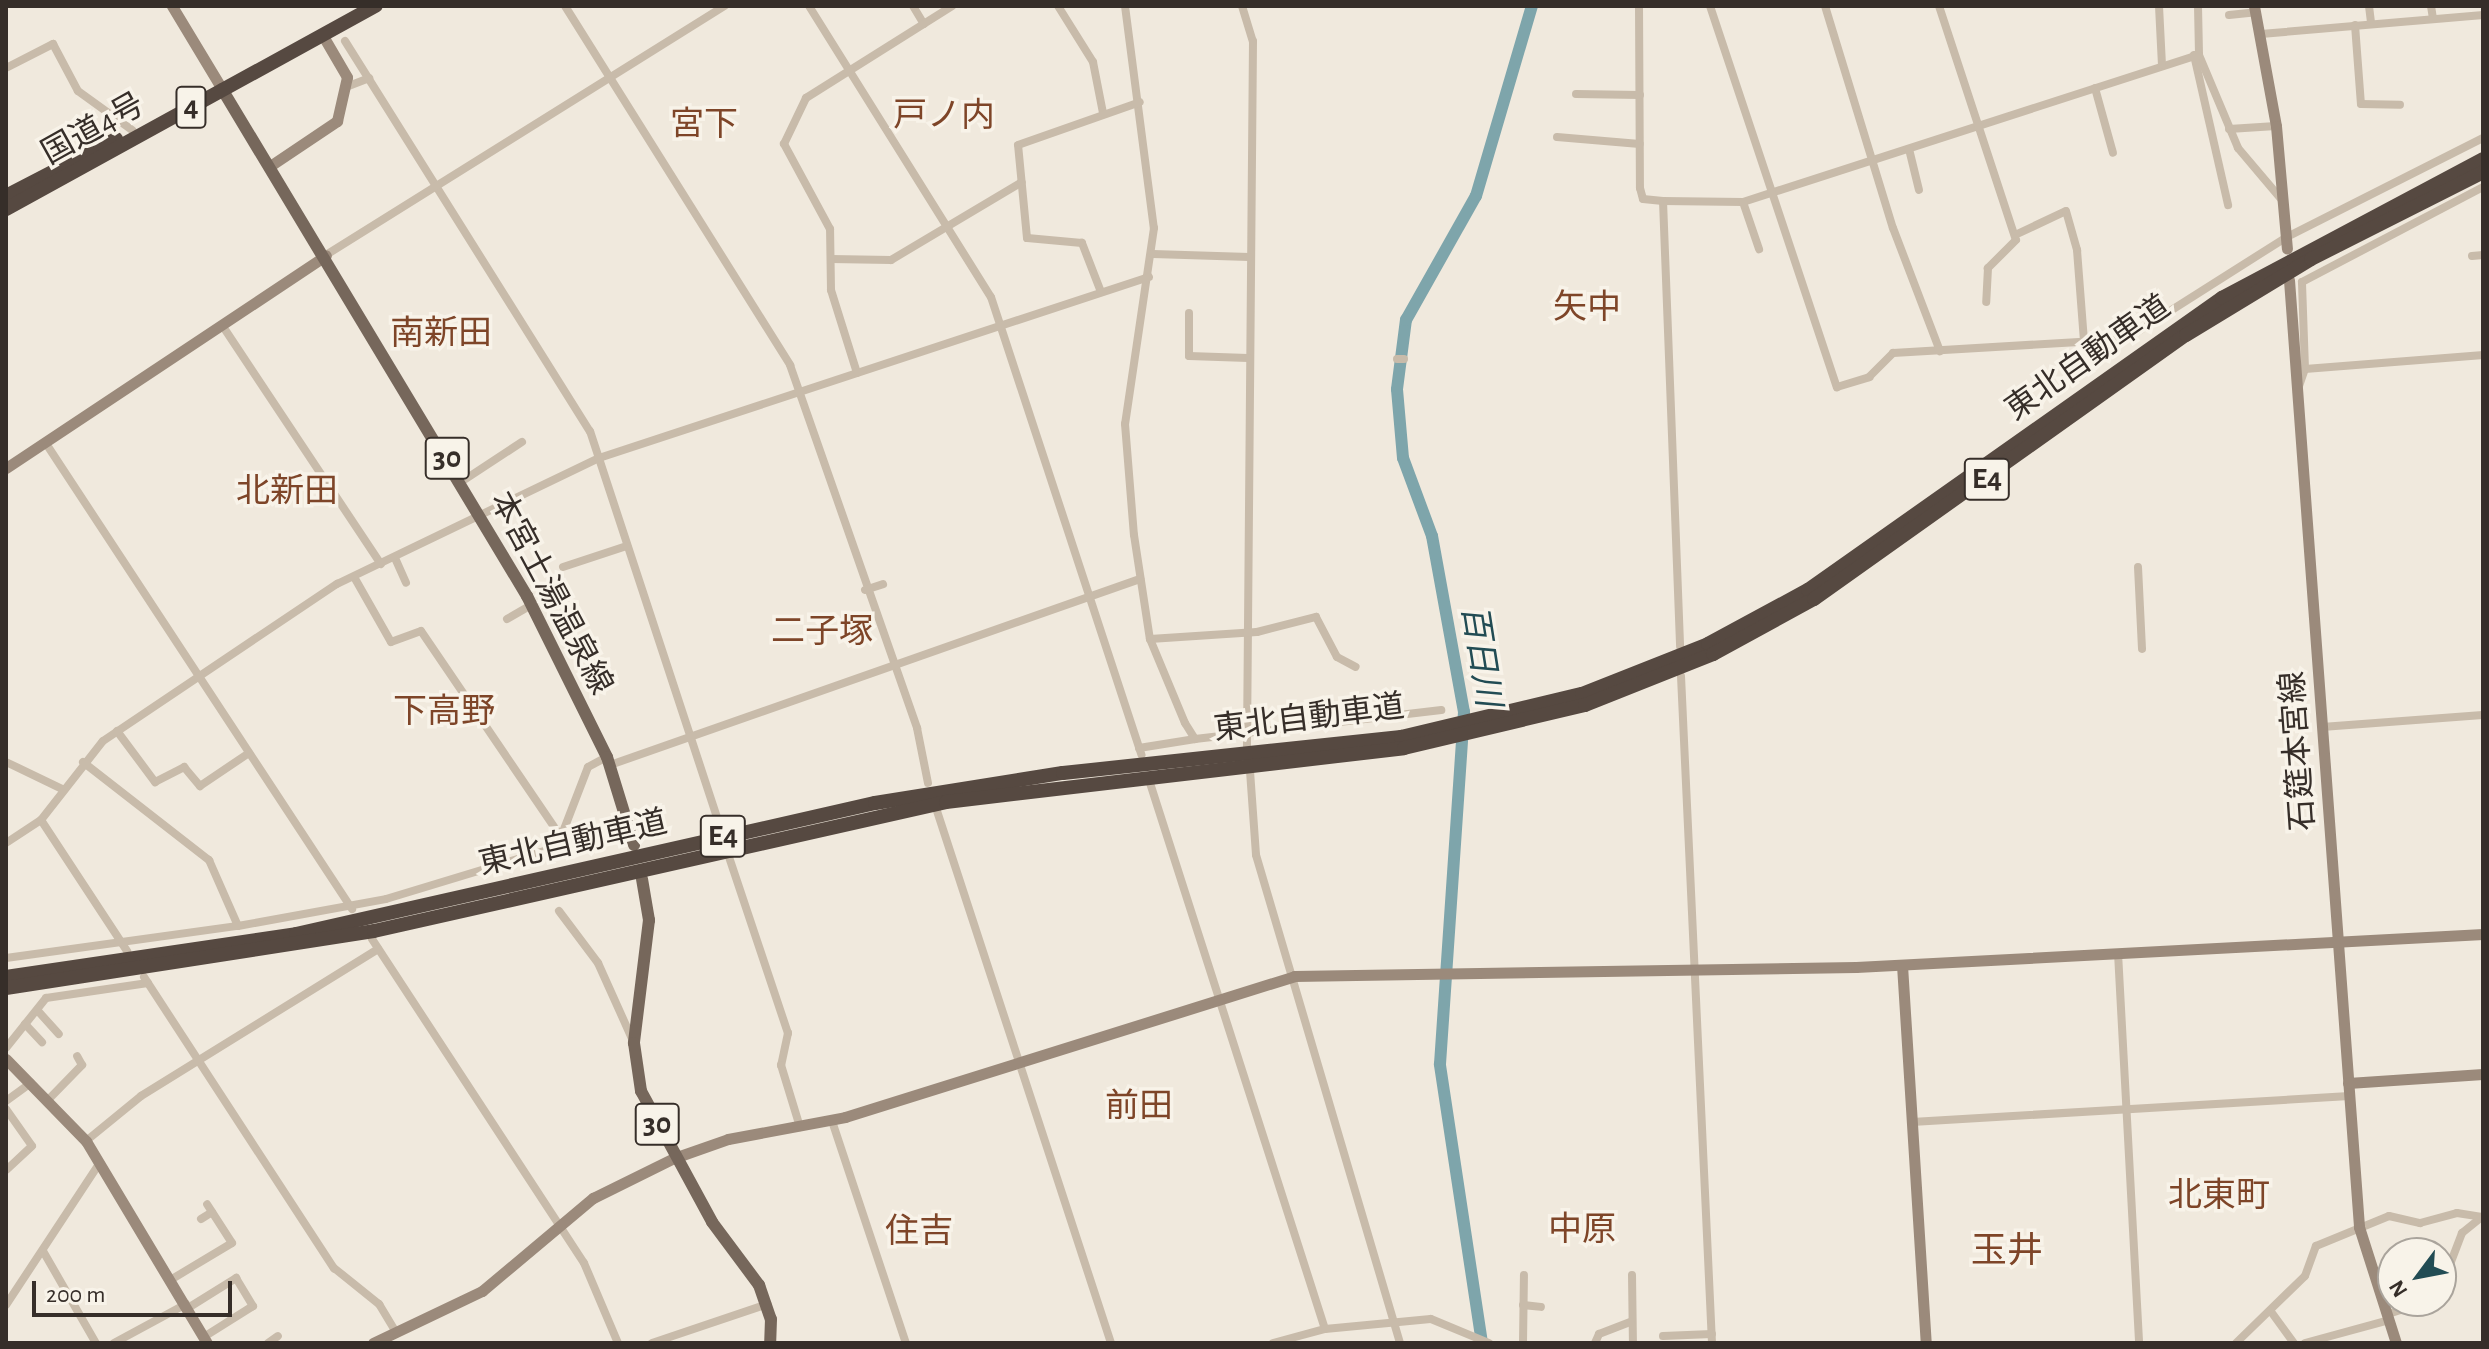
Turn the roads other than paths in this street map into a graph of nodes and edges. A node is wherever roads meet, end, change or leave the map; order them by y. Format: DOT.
graph roads {
  1 [pos="172,6"];
  2 [pos="361,6"];
  3 [pos="376,6"];
  4 [pos="565,6"];
  5 [pos="725,6"];
  6 [pos="809,6"];
  7 [pos="913,6"];
  8 [pos="952,6"];
  9 [pos="1058,6"];
  10 [pos="1125,6"];
  11 [pos="1242,6"];
  12 [pos="1639,6"];
  13 [pos="1710,6"];
  14 [pos="1825,6"];
  15 [pos="1939,6"];
  16 [pos="2159,6"];
  17 [pos="2198,6"];
  18 [pos="2369,6"];
  19 [pos="2431,6"];
  20 [pos="2255,9"];
  21 [pos="2229,15"];
  22 [pos="2483,15"];
  23 [pos="2433,19"];
  24 [pos="2371,23"];
  25 [pos="924,24"];
  26 [pos="2355,25"];
  27 [pos="2261,34"];
  28 [pos="323,36"];
  29 [pos="345,41"];
  30 [pos="2196,55"];
  31 [pos="2162,65"];
  32 [pos="6,68"];
  33 [pos="849,71"];
  34 [pos="369,78"];
  35 [pos="610,78"];
  36 [pos="220,85"];
  37 [pos="346,87"];
  38 [pos="2095,88"];
  39 [pos="1576,94"];
  40 [pos="1640,95"];
  41 [pos="1140,102"];
  42 [pos="2400,105"];
  43 [pos="1103,113"];
  44 [pos="1979,126"];
  45 [pos="2276,126"];
  46 [pos="2229,129"];
  47 [pos="132,130"];
  48 [pos="1557,137"];
  49 [pos="2483,138"];
  50 [pos="1640,144"];
  51 [pos="1909,149"];
  52 [pos="2113,153"];
  53 [pos="1875,159"];
  54 [pos="2483,159"];
  55 [pos="270,166"];
  56 [pos="2483,172"];
  57 [pos="1022,182"];
  58 [pos="436,185"];
  59 [pos="2483,187"];
  60 [pos="1919,190"];
  61 [pos="1771,194"];
  62 [pos="6,196"];
  63 [pos="1663,201"];
  64 [pos="1743,202"];
  65 [pos="2284,202"];
  66 [pos="2228,205"];
  67 [pos="6,209"];
  68 [pos="948,227"];
  69 [pos="2015,235"];
  70 [pos="2286,244"];
  71 [pos="1759,249"];
  72 [pos="1153,254"];
  73 [pos="326,255"];
  74 [pos="2483,255"];
  75 [pos="2472,256"];
  76 [pos="1249,257"];
  77 [pos="831,259"];
  78 [pos="1149,277"];
  79 [pos="2289,280"];
  80 [pos="1101,292"];
  81 [pos="1986,302"];
  82 [pos="1189,313"];
  83 [pos="222,325"];
  84 [pos="1001,326"];
  85 [pos="2084,342"];
  86 [pos="1940,351"];
  87 [pos="2483,355"];
  88 [pos="1248,358"];
  89 [pos="2305,369"];
  90 [pos="857,373"];
  91 [pos="2297,392"];
  92 [pos="799,393"];
  93 [pos="45,442"];
  94 [pos="522,442"];
  95 [pos="599,458"];
  96 [pos="6,468"];
  97 [pos="461,482"];
  98 [pos="481,516"];
  99 [pos="627,546"];
  100 [pos="395,558"];
  101 [pos="381,564"];
  102 [pos="563,567"];
  103 [pos="2138,567"];
  104 [pos="354,577"];
  105 [pos="1140,579"];
  106 [pos="406,583"];
  107 [pos="883,584"];
  108 [pos="865,590"];
  109 [pos="1089,594"];
  110 [pos="531,605"];
  111 [pos="507,619"];
  112 [pos="1246,634"];
  113 [pos="1150,639"];
  114 [pos="1680,647"];
  115 [pos="2142,649"];
  116 [pos="890,664"];
  117 [pos="1356,667"];
  118 [pos="198,674"];
  119 [pos="1681,676"];
  120 [pos="1441,710"];
  121 [pos="2483,715"];
  122 [pos="2322,727"];
  123 [pos="1469,730"];
  124 [pos="117,731"];
  125 [pos="1246,735"];
  126 [pos="1445,735"];
  127 [pos="690,737"];
  128 [pos="1195,739"];
  129 [pos="1247,746"];
  130 [pos="249,753"];
  131 [pos="608,761"];
  132 [pos="6,762"];
  133 [pos="83,762"];
  134 [pos="1250,771"];
  135 [pos="928,783"];
  136 [pos="1150,783"];
  137 [pos="62,789"];
  138 [pos="937,811"];
  139 [pos="41,820"];
  140 [pos="720,827"];
  141 [pos="561,837"];
  142 [pos="6,843"];
  143 [pos="634,845"];
  144 [pos="728,854"];
  145 [pos="642,879"];
  146 [pos="353,910"];
  147 [pos="559,911"];
  148 [pos="238,926"];
  149 [pos="2483,934"];
  150 [pos="372,939"];
  151 [pos="2339,942"];
  152 [pos="125,948"];
  153 [pos="378,949"];
  154 [pos="2118,953"];
  155 [pos="6,958"];
  156 [pos="1902,965"];
  157 [pos="1695,970"];
  158 [pos="1294,976"];
  159 [pos="6,977"];
  160 [pos="6,988"];
  161 [pos="1219,994"];
  162 [pos="38,1011"];
  163 [pos="25,1024"];
  164 [pos="59,1034"];
  165 [pos="42,1042"];
  166 [pos="634,1043"];
  167 [pos="6,1048"];
  168 [pos="77,1056"];
  169 [pos="6,1059"];
  170 [pos="1018,1059"];
  171 [pos="202,1063"];
  172 [pos="2483,1074"];
  173 [pos="31,1083"];
  174 [pos="2348,1083"];
  175 [pos="2349,1096"];
  176 [pos="48,1100"];
  177 [pos="6,1101"];
  178 [pos="6,1109"];
  179 [pos="2127,1109"];
  180 [pos="832,1121"];
  181 [pos="1912,1122"];
  182 [pos="800,1127"];
  183 [pos="86,1141"];
  184 [pos="674,1158"];
  185 [pos="99,1164"];
  186 [pos="6,1170"];
  187 [pos="207,1204"];
  188 [pos="212,1212"];
  189 [pos="2482,1216"];
  190 [pos="201,1219"];
  191 [pos="560,1224"];
  192 [pos="2359,1227"];
  193 [pos="2457,1246"];
  194 [pos="43,1251"];
  195 [pos="1524,1275"];
  196 [pos="1632,1275"];
  197 [pos="172,1279"];
  198 [pos="2377,1281"];
  199 [pos="768,1304"];
  200 [pos="6,1305"];
  201 [pos="1523,1305"];
  202 [pos="187,1306"];
  203 [pos="1541,1307"];
  204 [pos="2272,1313"];
  205 [pos="2389,1317"];
  206 [pos="1631,1322"];
  207 [pos="1395,1327"];
  208 [pos="1325,1329"];
  209 [pos="396,1332"];
  210 [pos="278,1336"];
  211 [pos="1663,1336"];
  212 [pos="1712,1338"];
  213 [pos="205,1340"];
  214 [pos="773,1340"];
  215 [pos="1298,1341"];
  216 [pos="1485,1341"];
  217 [pos="379,1342"];
  218 [pos="96,1343"];
  219 [pos="114,1343"];
  220 [pos="268,1343"];
  221 [pos="618,1343"];
  222 [pos="652,1343"];
  223 [pos="906,1343"];
  224 [pos="1111,1343"];
  225 [pos="1273,1343"];
  226 [pos="1400,1343"];
  227 [pos="1523,1343"];
  228 [pos="1595,1343"];
  229 [pos="1633,1343"];
  230 [pos="1926,1343"];
  231 [pos="2139,1343"];
  232 [pos="2236,1343"];
  233 [pos="2294,1343"];
  234 [pos="2305,1343"];
  235 [pos="2396,1343"];
  1 -- 36 [label="street"];
  2 -- 36 [label="highway, 国道4号 / 4"];
  3 -- 28 [label="highway, 国道4号 / 4"];
  4 -- 35 [label="street"];
  5 -- 35 [label="street"];
  6 -- 33 [label="street"];
  7 -- 25 [label="street"];
  8 -- 25 [label="street"];
  9 -- 43 [label="street"];
  10 -- 41 [label="street"];
  11 -- 76 [label="street"];
  12 -- 40 [label="street"];
  13 -- 61 [label="street"];
  14 -- 53 [label="street"];
  15 -- 44 [label="street"];
  16 -- 31 [label="street"];
  17 -- 30 [label="street"];
  18 -- 24 [label="street"];
  19 -- 23 [label="street"];
  20 -- 21 [label="street"];
  20 -- 27 [label="street"];
  22 -- 23 [label="street"];
  23 -- 24 [label="street"];
  24 -- 26 [label="street"];
  25 -- 33 [label="street"];
  26 -- 27 [label="street"];
  26 -- 42 [label="street"];
  27 -- 45 [label="street"];
  28 -- 36 [label="highway, 国道4号 / 4"];
  28 -- 37 [label="street"];
  29 -- 34 [label="street"];
  30 -- 31 [label="street"];
  30 -- 46 [label="street"];
  30 -- 66 [label="street"];
  31 -- 38 [label="street"];
  32 -- 47 [label="street"];
  33 -- 68 [label="street"];
  33 -- 77 [label="street"];
  34 -- 37 [label="street"];
  34 -- 58 [label="street"];
  35 -- 58 [label="street"];
  35 -- 92 [label="street"];
  36 -- 47 [label="highway, 国道4号 / 4"];
  36 -- 55 [label="main road, 本宮土湯温泉線 / 30"];
  36 -- 67 [label="highway, 国道4号 / 4"];
  37 -- 55 [label="street"];
  38 -- 44 [label="street"];
  38 -- 52 [label="street"];
  39 -- 40 [label="street"];
  40 -- 50 [label="street"];
  41 -- 43 [label="street"];
  41 -- 72 [label="street"];
  43 -- 57 [label="street"];
  44 -- 51 [label="street"];
  44 -- 69 [label="street"];
  45 -- 46 [label="street"];
  45 -- 65 [label="street"];
  46 -- 65 [label="street"];
  47 -- 62 [label="highway, 国道4号 / 4"];
  48 -- 50 [label="street"];
  49 -- 70 [label="street"];
  50 -- 63 [label="street"];
  51 -- 53 [label="street"];
  51 -- 60 [label="street"];
  53 -- 61 [label="street"];
  53 -- 86 [label="street"];
  54 -- 123 [label="highway, 東北自動車道 / E4"];
  55 -- 73 [label="main road, 本宮土湯温泉線 / 30"];
  56 -- 123 [label="highway, 東北自動車道 / E4"];
  57 -- 68 [label="street"];
  57 -- 80 [label="street"];
  58 -- 73 [label="street"];
  58 -- 95 [label="street"];
  59 -- 89 [label="street"];
  61 -- 64 [label="street"];
  61 -- 86 [label="street"];
  63 -- 64 [label="street"];
  63 -- 114 [label="street"];
  64 -- 71 [label="street"];
  65 -- 70 [label="street"];
  68 -- 77 [label="street"];
  68 -- 84 [label="street"];
  69 -- 81 [label="street"];
  69 -- 85 [label="street"];
  70 -- 85 [label="street"];
  72 -- 76 [label="street"];
  72 -- 78 [label="street"];
  73 -- 83 [label="street"];
  73 -- 97 [label="main road, 本宮土湯温泉線 / 30"];
  74 -- 75 [label="street"];
  76 -- 88 [label="street"];
  77 -- 90 [label="street"];
  78 -- 80 [label="street"];
  78 -- 105 [label="street"];
  79 -- 91 [label="street, 石筵本宮線"];
  80 -- 84 [label="street"];
  82 -- 88 [label="street"];
  83 -- 93 [label="street"];
  83 -- 101 [label="street"];
  84 -- 90 [label="street"];
  84 -- 109 [label="street"];
  85 -- 86 [label="street"];
  87 -- 89 [label="street"];
  88 -- 112 [label="street"];
  89 -- 91 [label="street"];
  90 -- 92 [label="street"];
  91 -- 122 [label="street, 石筵本宮線"];
  92 -- 95 [label="street"];
  92 -- 108 [label="street"];
  93 -- 96 [label="street"];
  93 -- 118 [label="street"];
  94 -- 97 [label="street"];
  95 -- 98 [label="street"];
  95 -- 99 [label="street"];
  97 -- 98 [label="main road, 本宮土湯温泉線 / 30"];
  98 -- 100 [label="street"];
  98 -- 110 [label="main road, 本宮土湯温泉線 / 30"];
  99 -- 102 [label="street"];
  99 -- 127 [label="street"];
  100 -- 101 [label="street"];
  100 -- 106 [label="street"];
  101 -- 104 [label="street"];
  103 -- 115 [label="street"];
  104 -- 118 [label="street"];
  104 -- 141 [label="street"];
  105 -- 109 [label="street"];
  105 -- 113 [label="street"];
  107 -- 108 [label="street"];
  108 -- 116 [label="street"];
  109 -- 116 [label="street"];
  109 -- 128 [label="street"];
  110 -- 111 [label="street"];
  110 -- 131 [label="main road, 本宮土湯温泉線 / 30"];
  112 -- 113 [label="street"];
  112 -- 117 [label="street"];
  112 -- 125 [label="street"];
  113 -- 128 [label="street"];
  116 -- 127 [label="street"];
  116 -- 135 [label="street"];
  118 -- 124 [label="street"];
  118 -- 130 [label="street"];
  119 -- 157 [label="street"];
  120 -- 125 [label="street"];
  121 -- 122 [label="street"];
  122 -- 151 [label="street, 石筵本宮線"];
  123 -- 126 [label="highway, 東北自動車道 / E4"];
  124 -- 130 [label="street"];
  124 -- 133 [label="street"];
  125 -- 128 [label="street"];
  125 -- 129 [label="street"];
  126 -- 159 [label="highway, 東北自動車道 / E4"];
  126 -- 160 [label="highway, 東北自動車道 / E4"];
  127 -- 131 [label="street"];
  127 -- 140 [label="street"];
  130 -- 146 [label="street"];
  131 -- 141 [label="street"];
  131 -- 143 [label="main road, 本宮土湯温泉線 / 30"];
  132 -- 137 [label="street"];
  133 -- 137 [label="street"];
  133 -- 148 [label="street"];
  134 -- 158 [label="street"];
  136 -- 161 [label="street"];
  137 -- 139 [label="street"];
  138 -- 170 [label="street"];
  139 -- 142 [label="street"];
  139 -- 152 [label="street"];
  141 -- 146 [label="street"];
  144 -- 182 [label="street"];
  145 -- 166 [label="main road, 30"];
  146 -- 148 [label="street"];
  147 -- 166 [label="street"];
  148 -- 152 [label="street"];
  149 -- 151 [label="street"];
  150 -- 153 [label="street"];
  151 -- 154 [label="street"];
  151 -- 174 [label="street, 石筵本宮線"];
  152 -- 155 [label="street"];
  153 -- 171 [label="street"];
  153 -- 191 [label="street"];
  154 -- 156 [label="street"];
  154 -- 179 [label="street"];
  156 -- 157 [label="street"];
  156 -- 181 [label="street"];
  157 -- 158 [label="street"];
  157 -- 212 [label="street"];
  158 -- 161 [label="street"];
  158 -- 207 [label="street"];
  161 -- 170 [label="street"];
  161 -- 208 [label="street"];
  162 -- 163 [label="street"];
  162 -- 164 [label="street"];
  162 -- 171 [label="street"];
  163 -- 165 [label="street"];
  163 -- 167 [label="street"];
  166 -- 184 [label="main road, 30"];
  168 -- 176 [label="street"];
  169 -- 173 [label="street"];
  170 -- 180 [label="street"];
  170 -- 224 [label="street"];
  171 -- 183 [label="street"];
  171 -- 209 [label="street"];
  172 -- 174 [label="street"];
  173 -- 176 [label="street"];
  173 -- 177 [label="street"];
  174 -- 175 [label="street, 石筵本宮線"];
  175 -- 179 [label="street"];
  175 -- 192 [label="street, 石筵本宮線"];
  176 -- 183 [label="street"];
  178 -- 186 [label="street"];
  179 -- 181 [label="street"];
  179 -- 231 [label="street"];
  180 -- 182 [label="street"];
  180 -- 223 [label="street"];
  181 -- 230 [label="street"];
  182 -- 184 [label="street"];
  183 -- 185 [label="street"];
  184 -- 191 [label="street"];
  184 -- 199 [label="main road, 30"];
  185 -- 194 [label="street"];
  185 -- 197 [label="street"];
  187 -- 188 [label="street"];
  188 -- 190 [label="street"];
  188 -- 197 [label="street"];
  189 -- 192 [label="street"];
  189 -- 193 [label="street"];
  191 -- 209 [label="street"];
  191 -- 221 [label="street"];
  192 -- 198 [label="street, 石筵本宮線"];
  192 -- 204 [label="street"];
  194 -- 200 [label="street"];
  194 -- 218 [label="street"];
  195 -- 201 [label="street"];
  196 -- 206 [label="street"];
  197 -- 202 [label="street"];
  199 -- 214 [label="main road, 30"];
  199 -- 222 [label="street"];
  201 -- 203 [label="street"];
  201 -- 227 [label="street"];
  202 -- 213 [label="street"];
  202 -- 213 [label="street"];
  202 -- 219 [label="street"];
  204 -- 232 [label="street"];
  204 -- 233 [label="street"];
  205 -- 234 [label="street"];
  205 -- 235 [label="street, 石筵本宮線"];
  206 -- 228 [label="street"];
  206 -- 229 [label="street"];
  207 -- 208 [label="street"];
  207 -- 216 [label="street"];
  207 -- 226 [label="street"];
  208 -- 215 [label="street"];
  209 -- 217 [label="street"];
  210 -- 220 [label="street"];
  211 -- 212 [label="street"];
  215 -- 225 [label="street"];
}
